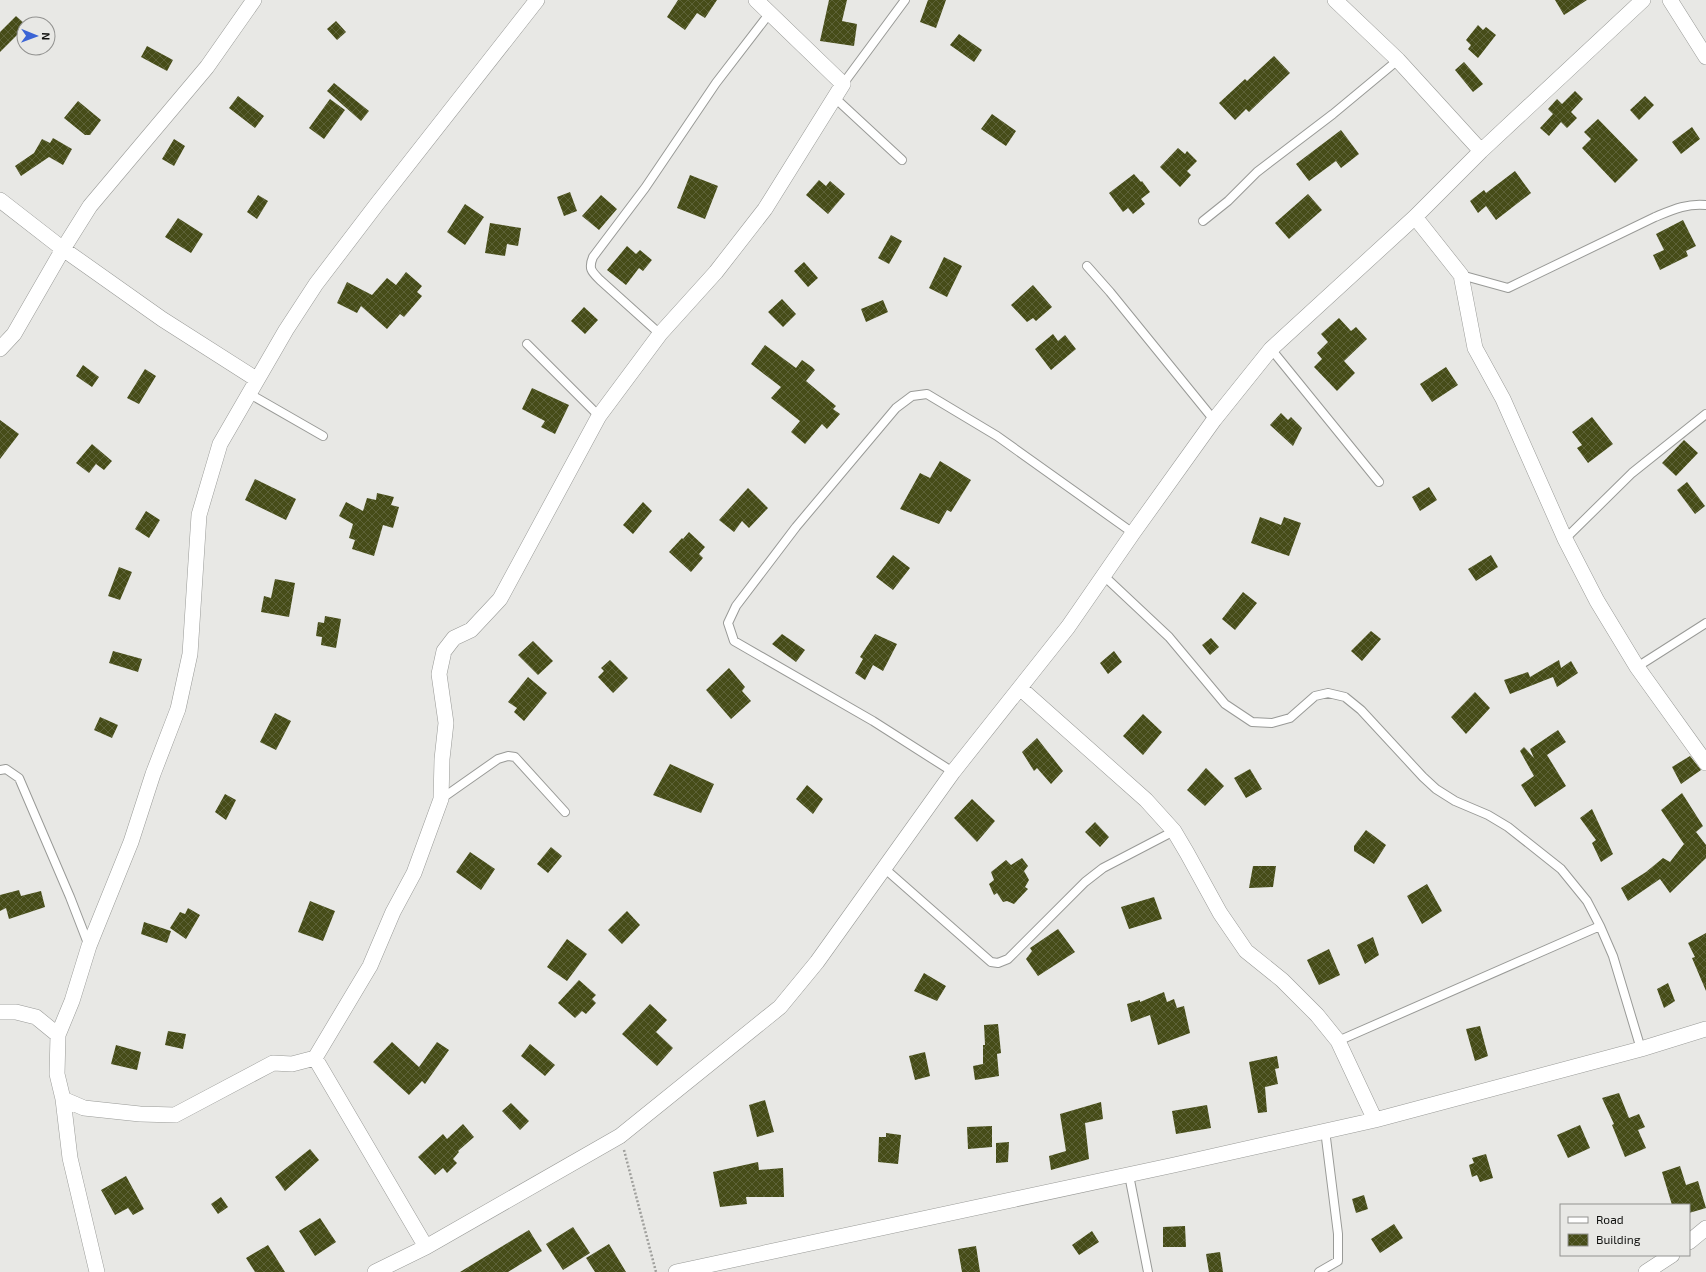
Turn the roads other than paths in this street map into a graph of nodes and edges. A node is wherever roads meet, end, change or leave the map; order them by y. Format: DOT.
graph roads {
  1 [pos="254,0"];
  2 [pos="537,0"];
  3 [pos="756,0"];
  4 [pos="905,0"];
  5 [pos="1335,0"];
  6 [pos="1643,0"];
  7 [pos="1670,0"];
  8 [pos="770,14"];
  9 [pos="1706,57"];
  10 [pos="1398,60"];
  11 [pos="843,84"];
  12 [pos="835,98"];
  13 [pos="1481,151"];
  14 [pos="902,160"];
  15 [pos="0,200"];
  16 [pos="1706,205"];
  17 [pos="1415,217"];
  18 [pos="1203,221"];
  19 [pos="63,248"];
  20 [pos="1087,266"];
  21 [pos="1461,275"];
  22 [pos="660,334"];
  23 [pos="527,344"];
  24 [pos="0,349"];
  25 [pos="1271,349"];
  26 [pos="256,379"];
  27 [pos="248,393"];
  28 [pos="1706,414"];
  29 [pos="599,416"];
  30 [pos="1214,420"];
  31 [pos="324,436"];
  32 [pos="1379,482"];
  33 [pos="1133,533"];
  34 [pos="1565,539"];
  35 [pos="1104,576"];
  36 [pos="1706,623"];
  37 [pos="1637,667"];
  38 [pos="1020,688"];
  39 [pos="1706,763"];
  40 [pos="0,770"];
  41 [pos="953,772"];
  42 [pos="441,799"];
  43 [pos="565,812"];
  44 [pos="1174,831"];
  45 [pos="884,868"];
  46 [pos="1600,926"];
  47 [pos="89,946"];
  48 [pos="0,1012"];
  49 [pos="1706,1029"];
  50 [pos="58,1035"];
  51 [pos="1338,1041"];
  52 [pos="1641,1049"];
  53 [pos="315,1058"];
  54 [pos="63,1099"];
  55 [pos="1375,1120"];
  56 [pos="1325,1130"];
  57 [pos="1129,1175"];
  58 [pos="1706,1228"];
  59 [pos="1690,1241"];
  60 [pos="426,1247"];
  61 [pos="1670,1256"];
  62 [pos="97,1272"];
  63 [pos="375,1272"];
  64 [pos="676,1272"];
  65 [pos="1148,1272"];
  66 [pos="1319,1272"];
  67 [pos="1646,1272"];
  1 -- 19 [label="street"];
  2 -- 26 [label="street"];
  3 -- 8 [label="street"];
  4 -- 11 [label="lane"];
  5 -- 10 [label="street"];
  6 -- 13 [label="street"];
  7 -- 9 [label="street"];
  8 -- 11 [label="street"];
  8 -- 22 [label="lane"];
  10 -- 13 [label="street"];
  10 -- 18 [label="lane"];
  11 -- 12 [label="street"];
  12 -- 14 [label="lane"];
  12 -- 22 [label="street"];
  13 -- 17 [label="street"];
  15 -- 19 [label="street"];
  16 -- 21 [label="lane"];
  17 -- 21 [label="street"];
  17 -- 25 [label="street"];
  19 -- 24 [label="street"];
  19 -- 26 [label="street"];
  20 -- 30 [label="lane"];
  21 -- 34 [label="street"];
  22 -- 29 [label="street"];
  23 -- 29 [label="lane"];
  25 -- 30 [label="street"];
  25 -- 32 [label="lane"];
  26 -- 27 [label="street"];
  27 -- 31 [label="lane"];
  27 -- 47 [label="street"];
  28 -- 34 [label="lane"];
  29 -- 42 [label="street"];
  30 -- 33 [label="street"];
  33 -- 35 [label="street"];
  33 -- 41 [label="lane"];
  34 -- 37 [label="street"];
  35 -- 38 [label="street"];
  35 -- 46 [label="lane"];
  36 -- 37 [label="lane"];
  37 -- 39 [label="street"];
  38 -- 41 [label="street"];
  38 -- 44 [label="street"];
  40 -- 47 [label="lane"];
  41 -- 45 [label="street"];
  42 -- 43 [label="lane"];
  42 -- 53 [label="street"];
  44 -- 45 [label="lane"];
  44 -- 51 [label="street"];
  45 -- 60 [label="street"];
  46 -- 51 [label="lane"];
  46 -- 52 [label="lane"];
  47 -- 50 [label="street"];
  48 -- 50 [label="street"];
  49 -- 52 [label="street"];
  50 -- 54 [label="street"];
  51 -- 55 [label="street"];
  52 -- 55 [label="street"];
  53 -- 54 [label="street"];
  53 -- 60 [label="street"];
  54 -- 62 [label="street"];
  55 -- 56 [label="street"];
  56 -- 57 [label="street"];
  56 -- 66 [label="lane"];
  57 -- 64 [label="street"];
  57 -- 65 [label="lane"];
  58 -- 59 [label="street"];
  60 -- 63 [label="street"];
  61 -- 67 [label="street"];
}
